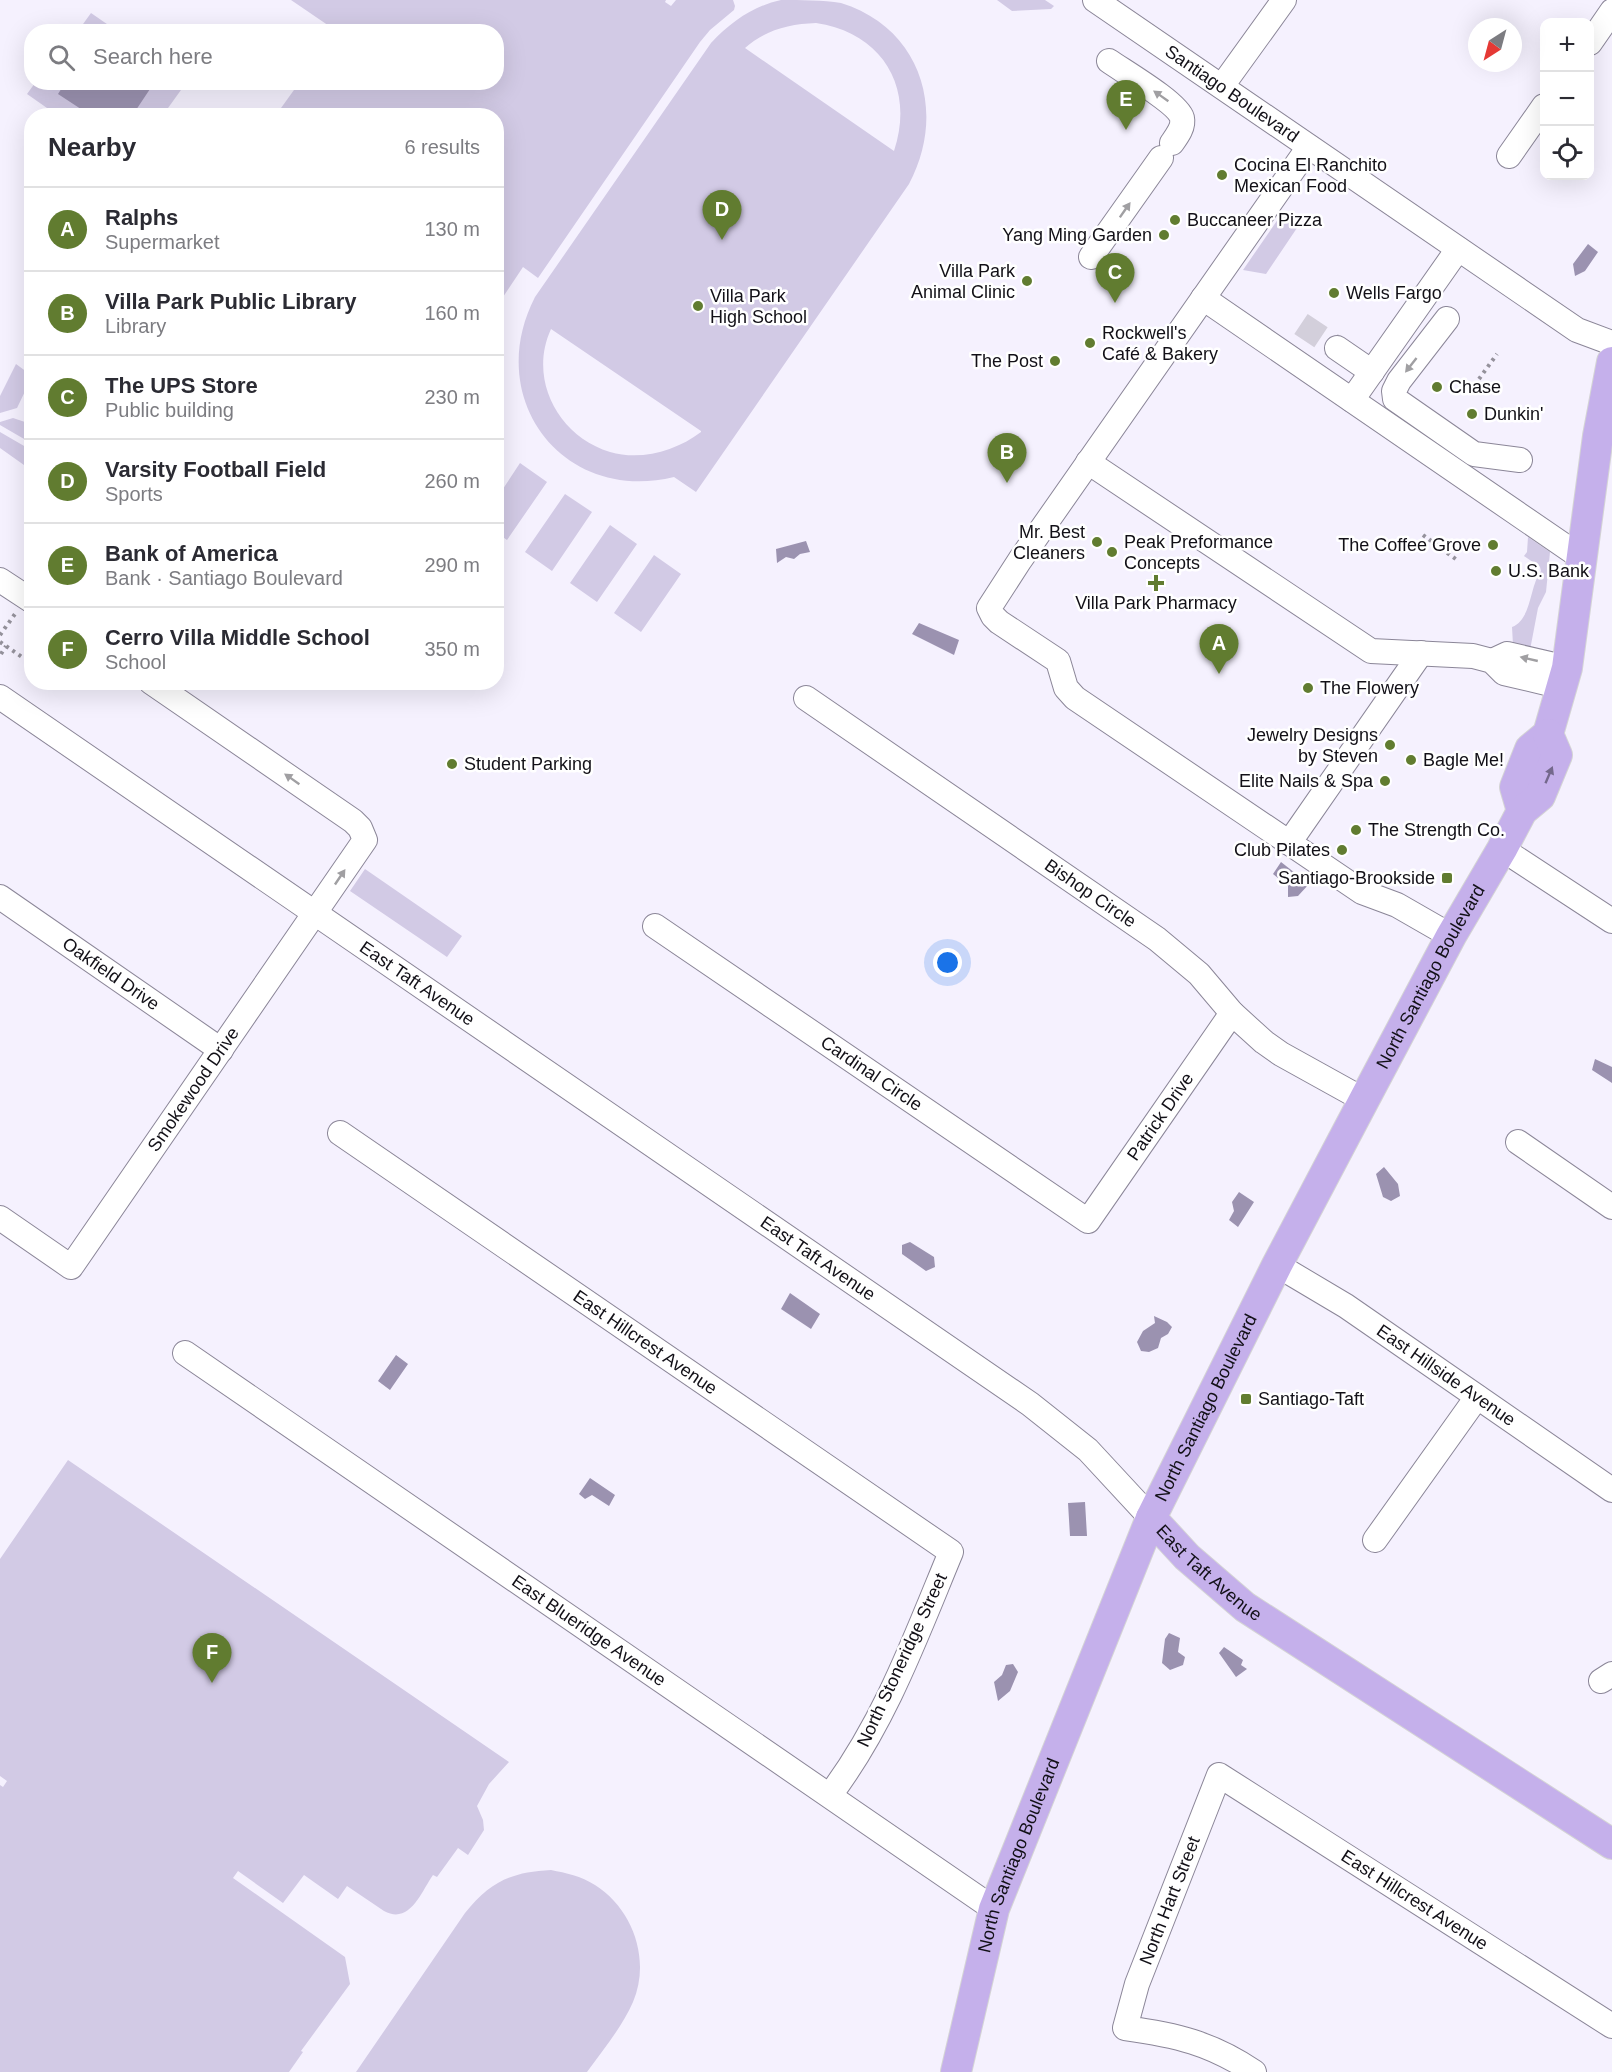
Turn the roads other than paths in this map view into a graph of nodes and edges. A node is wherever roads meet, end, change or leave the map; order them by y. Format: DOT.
graph roads {
  1 [pos="1095,0"];
  2 [pos="1284,0"];
  3 [pos="1612,11"];
  4 [pos="1594,37"];
  5 [pos="1109,61"];
  6 [pos="1222,86"];
  7 [pos="1540,113"];
  8 [pos="1309,147"];
  9 [pos="1509,156"];
  10 [pos="1458,249"];
  11 [pos="1091,257"];
  12 [pos="1203,298"];
  13 [pos="1447,319"];
  14 [pos="1612,343"];
  15 [pos="1337,348"];
  16 [pos="1612,362"];
  17 [pos="1372,372"];
  18 [pos="1352,400"];
  19 [pos="1520,460"];
  20 [pos="1088,462"];
  21 [pos="1582,558"];
  22 [pos="1421,653"];
  23 [pos="1565,678"];
  24 [pos="163,690"];
  25 [pos="0,697"];
  26 [pos="806,698"];
  27 [pos="1289,843"];
  28 [pos="1502,849"];
  29 [pos="0,897"];
  30 [pos="315,913"];
  31 [pos="1612,921"];
  32 [pos="655,926"];
  33 [pos="1451,936"];
  34 [pos="1232,1013"];
  35 [pos="221,1050"];
  36 [pos="1364,1100"];
  37 [pos="340,1133"];
  38 [pos="1518,1142"];
  39 [pos="1611,1204"];
  40 [pos="0,1218"];
  41 [pos="1088,1221"];
  42 [pos="1277,1265"];
  43 [pos="185,1353"];
  44 [pos="1477,1397"];
  45 [pos="1612,1490"];
  46 [pos="1151,1518"];
  47 [pos="1376,1540"];
  48 [pos="951,1552"];
  49 [pos="1219,1775"];
  50 [pos="830,1795"];
  51 [pos="1612,1844"];
  52 [pos="994,1909"];
  53 [pos="1612,2026"];
  54 [pos="956,2072"];
  55 [pos="1254,2072"];
  1 -- 6 [label="street, Santiago Boulevard"];
  2 -- 6 [label="street"];
  3 -- 4 [label="street"];
  11 -- 5 [label="street, one-way"];
  6 -- 8 [label="street, Santiago Boulevard"];
  7 -- 9 [label="street"];
  8 -- 10 [label="street, Santiago Boulevard"];
  8 -- 12 [label="street"];
  10 -- 14 [label="street, Santiago Boulevard"];
  10 -- 17 [label="street"];
  12 -- 18 [label="street"];
  12 -- 20 [label="street"];
  13 -- 19 [label="street, one-way"];
  15 -- 17 [label="street"];
  16 -- 21 [label="main road, North Santiago Boulevard"];
  17 -- 18 [label="street"];
  18 -- 21 [label="street"];
  20 -- 22 [label="street"];
  20 -- 27 [label="street"];
  21 -- 23 [label="main road, North Santiago Boulevard"];
  22 -- 23 [label="street"];
  22 -- 27 [label="street"];
  23 -- 28 [label="main road, North Santiago Boulevard"];
  30 -- 24 [label="street, Smokewood Drive, one-way"];
  25 -- 30 [label="street, East Taft Avenue"];
  26 -- 34 [label="street, Bishop Circle"];
  27 -- 33 [label="street"];
  28 -- 31 [label="street"];
  28 -- 33 [label="main road, North Santiago Boulevard"];
  29 -- 35 [label="street, Oakfield Drive"];
  30 -- 35 [label="street, Smokewood Drive"];
  30 -- 46 [label="street, East Taft Avenue"];
  32 -- 41 [label="street, Cardinal Circle"];
  33 -- 36 [label="main road, North Santiago Boulevard"];
  34 -- 36 [label="street, Bishop Circle"];
  34 -- 41 [label="street, Patrick Drive"];
  35 -- 40 [label="street, Smokewood Drive"];
  36 -- 42 [label="main road, North Santiago Boulevard"];
  37 -- 48 [label="street, East Hillcrest Avenue"];
  38 -- 39 [label="street"];
  42 -- 44 [label="street, East Hillside Avenue"];
  42 -- 46 [label="main road, North Santiago Boulevard"];
  43 -- 50 [label="street, East Blueridge Avenue"];
  44 -- 45 [label="street, East Hillside Avenue"];
  44 -- 47 [label="street"];
  46 -- 51 [label="main road, East Taft Avenue"];
  46 -- 52 [label="main road, North Santiago Boulevard"];
  48 -- 50 [label="street, North Stoneridge Street"];
  49 -- 53 [label="street, East Hillcrest Avenue"];
  49 -- 55 [label="street, North Hart Street"];
  50 -- 52 [label="street, East Blueridge Avenue"];
  52 -- 54 [label="main road, North Santiago Boulevard"];
}
